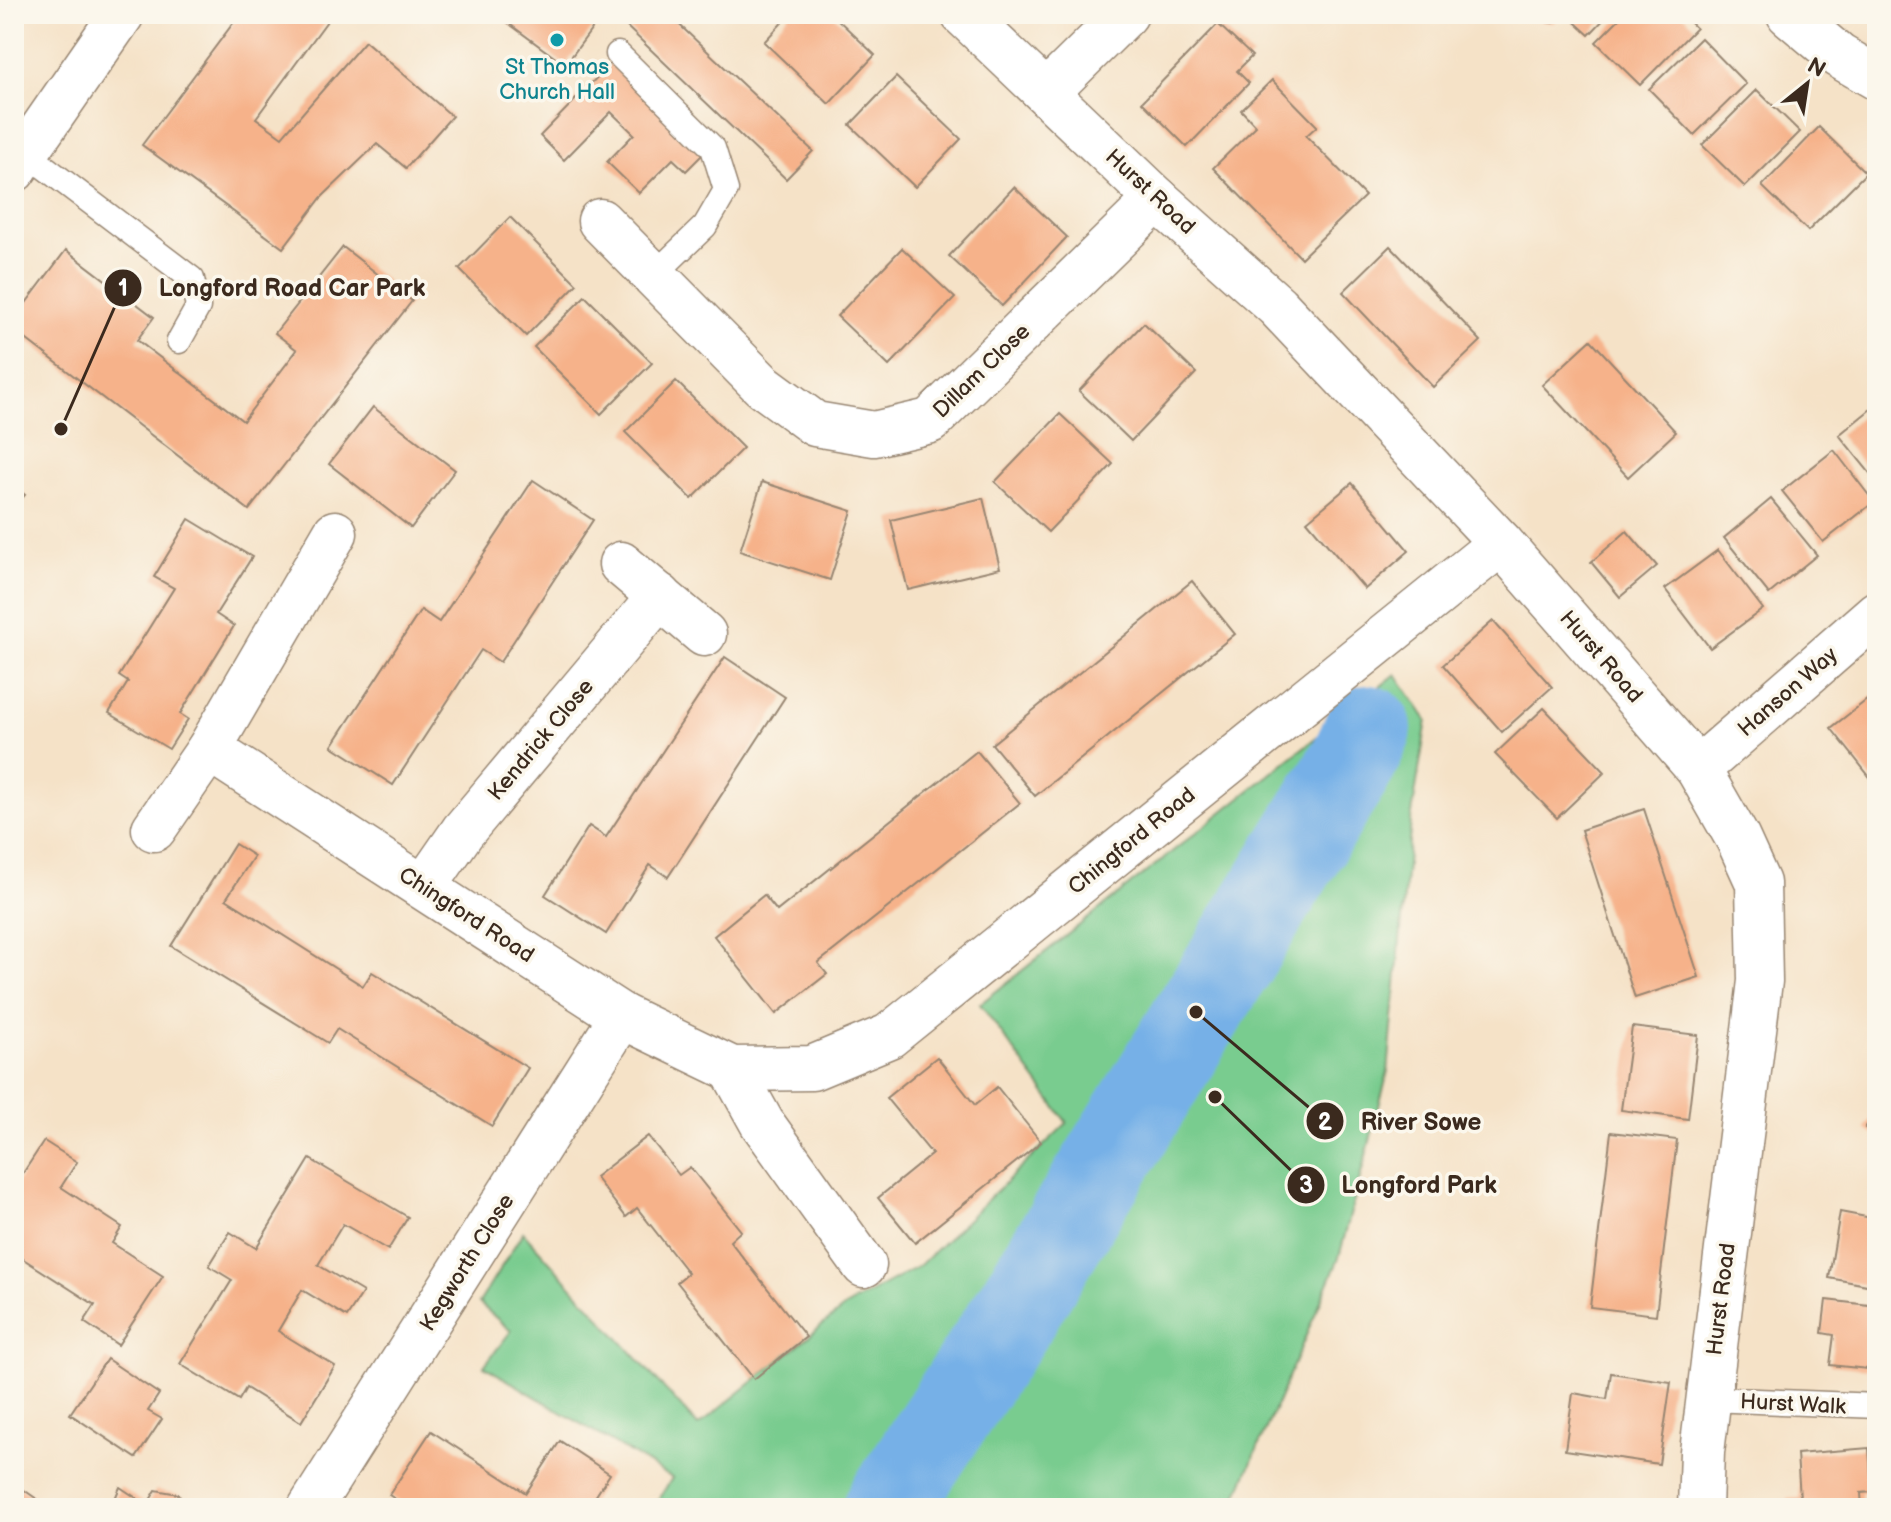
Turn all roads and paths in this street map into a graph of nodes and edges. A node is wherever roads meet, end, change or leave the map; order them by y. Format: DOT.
graph roads {
  1 [pos="122,14"];
  2 [pos="963,14"];
  3 [pos="1126,14"];
  4 [pos="1789,14"];
  5 [pos="618,54"];
  6 [pos="1877,78"];
  7 [pos="1047,92"];
  8 [pos="20,162"];
  9 [pos="1157,199"];
  10 [pos="600,221"];
  11 [pos="654,275"];
  12 [pos="179,341"];
  13 [pos="335,533"];
  14 [pos="1501,543"];
  15 [pos="621,564"];
  16 [pos="660,596"];
  17 [pos="1877,613"];
  18 [pos="704,634"];
  19 [pos="209,749"];
  20 [pos="1698,769"];
  21 [pos="154,829"];
  22 [pos="425,886"];
  23 [pos="622,1016"];
  24 [pos="732,1069"];
  25 [pos="864,1265"];
  26 [pos="1708,1399"];
  27 [pos="1877,1406"];
  28 [pos="310,1508"];
  29 [pos="1700,1508"];
  1 -- 8 [label="street"];
  2 -- 7 [label="street, Hurst Road"];
  3 -- 7 [label="street"];
  4 -- 6 [label="street"];
  5 -- 11 [label="lane"];
  7 -- 9 [label="street, Hurst Road"];
  8 -- 12 [label="lane"];
  9 -- 11 [label="street, Dillam Close"];
  9 -- 14 [label="street, Hurst Road"];
  10 -- 11 [label="street, Dillam Close"];
  13 -- 19 [label="street"];
  14 -- 20 [label="street, Hurst Road"];
  14 -- 24 [label="street, Chingford Road"];
  15 -- 16 [label="street"];
  16 -- 18 [label="street"];
  16 -- 22 [label="street, Kendrick Close"];
  17 -- 20 [label="street, Hanson Way"];
  19 -- 21 [label="street"];
  19 -- 22 [label="street, Chingford Road"];
  20 -- 26 [label="street, Hurst Road"];
  22 -- 23 [label="street, Chingford Road"];
  23 -- 24 [label="street, Chingford Road"];
  23 -- 28 [label="street, Kegworth Close"];
  24 -- 25 [label="street"];
  26 -- 27 [label="lane, Hurst Walk"];
  26 -- 29 [label="street, Hurst Road"];
}
